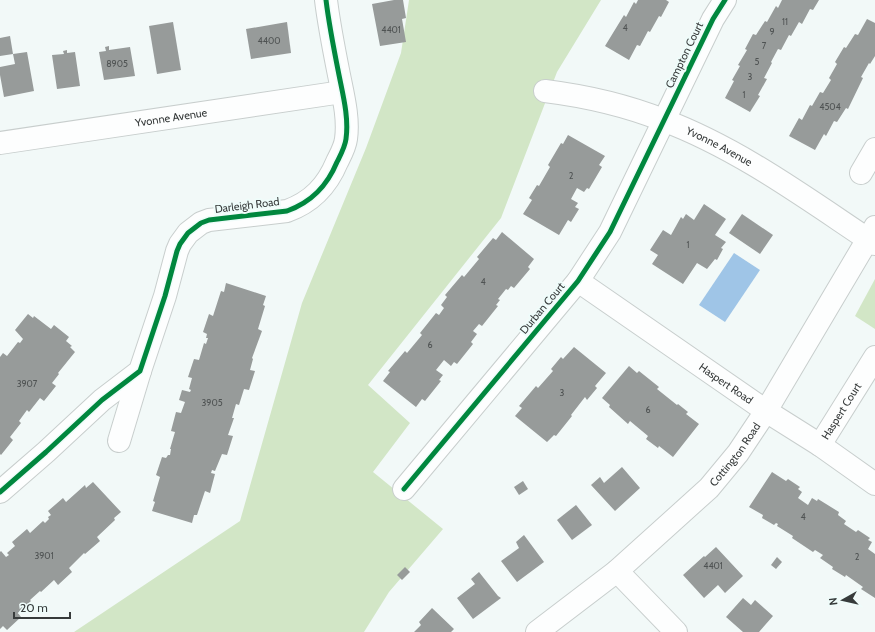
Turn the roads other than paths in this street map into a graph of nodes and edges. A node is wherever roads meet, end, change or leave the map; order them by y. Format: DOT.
graph roads {
  1 [pos="326,0"];
  2 [pos="725,0"];
  3 [pos="545,91"];
  4 [pos="342,92"];
  5 [pos="664,120"];
  6 [pos="0,143"];
  7 [pos="875,149"];
  8 [pos="860,173"];
  9 [pos="873,237"];
  10 [pos="578,280"];
  11 [pos="875,358"];
  12 [pos="140,371"];
  13 [pos="766,411"];
  14 [pos="119,441"];
  15 [pos="820,444"];
  16 [pos="875,484"];
  17 [pos="404,489"];
  18 [pos="0,492"];
  19 [pos="617,571"];
  20 [pos="537,632"];
  21 [pos="676,632"];
  1 -- 4 [label="street, Darleigh Road"];
  2 -- 5 [label="street, Campton Court"];
  3 -- 5 [label="street, Yvonne Avenue"];
  4 -- 6 [label="street, Yvonne Avenue"];
  4 -- 12 [label="street, Darleigh Road"];
  5 -- 9 [label="street, Yvonne Avenue"];
  5 -- 10 [label="street, Durban Court"];
  7 -- 8 [label="street"];
  9 -- 13 [label="street, Cottington Road"];
  10 -- 13 [label="street, Haspert Road"];
  10 -- 17 [label="street, Durban Court"];
  11 -- 15 [label="street, Haspert Court"];
  12 -- 14 [label="street, Darleigh Road"];
  12 -- 18 [label="street"];
  13 -- 15 [label="street, Haspert Road"];
  13 -- 19 [label="street, Cottington Road"];
  15 -- 16 [label="street, Haspert Road"];
  19 -- 20 [label="street, Cottington Road"];
  19 -- 21 [label="street"];
}
